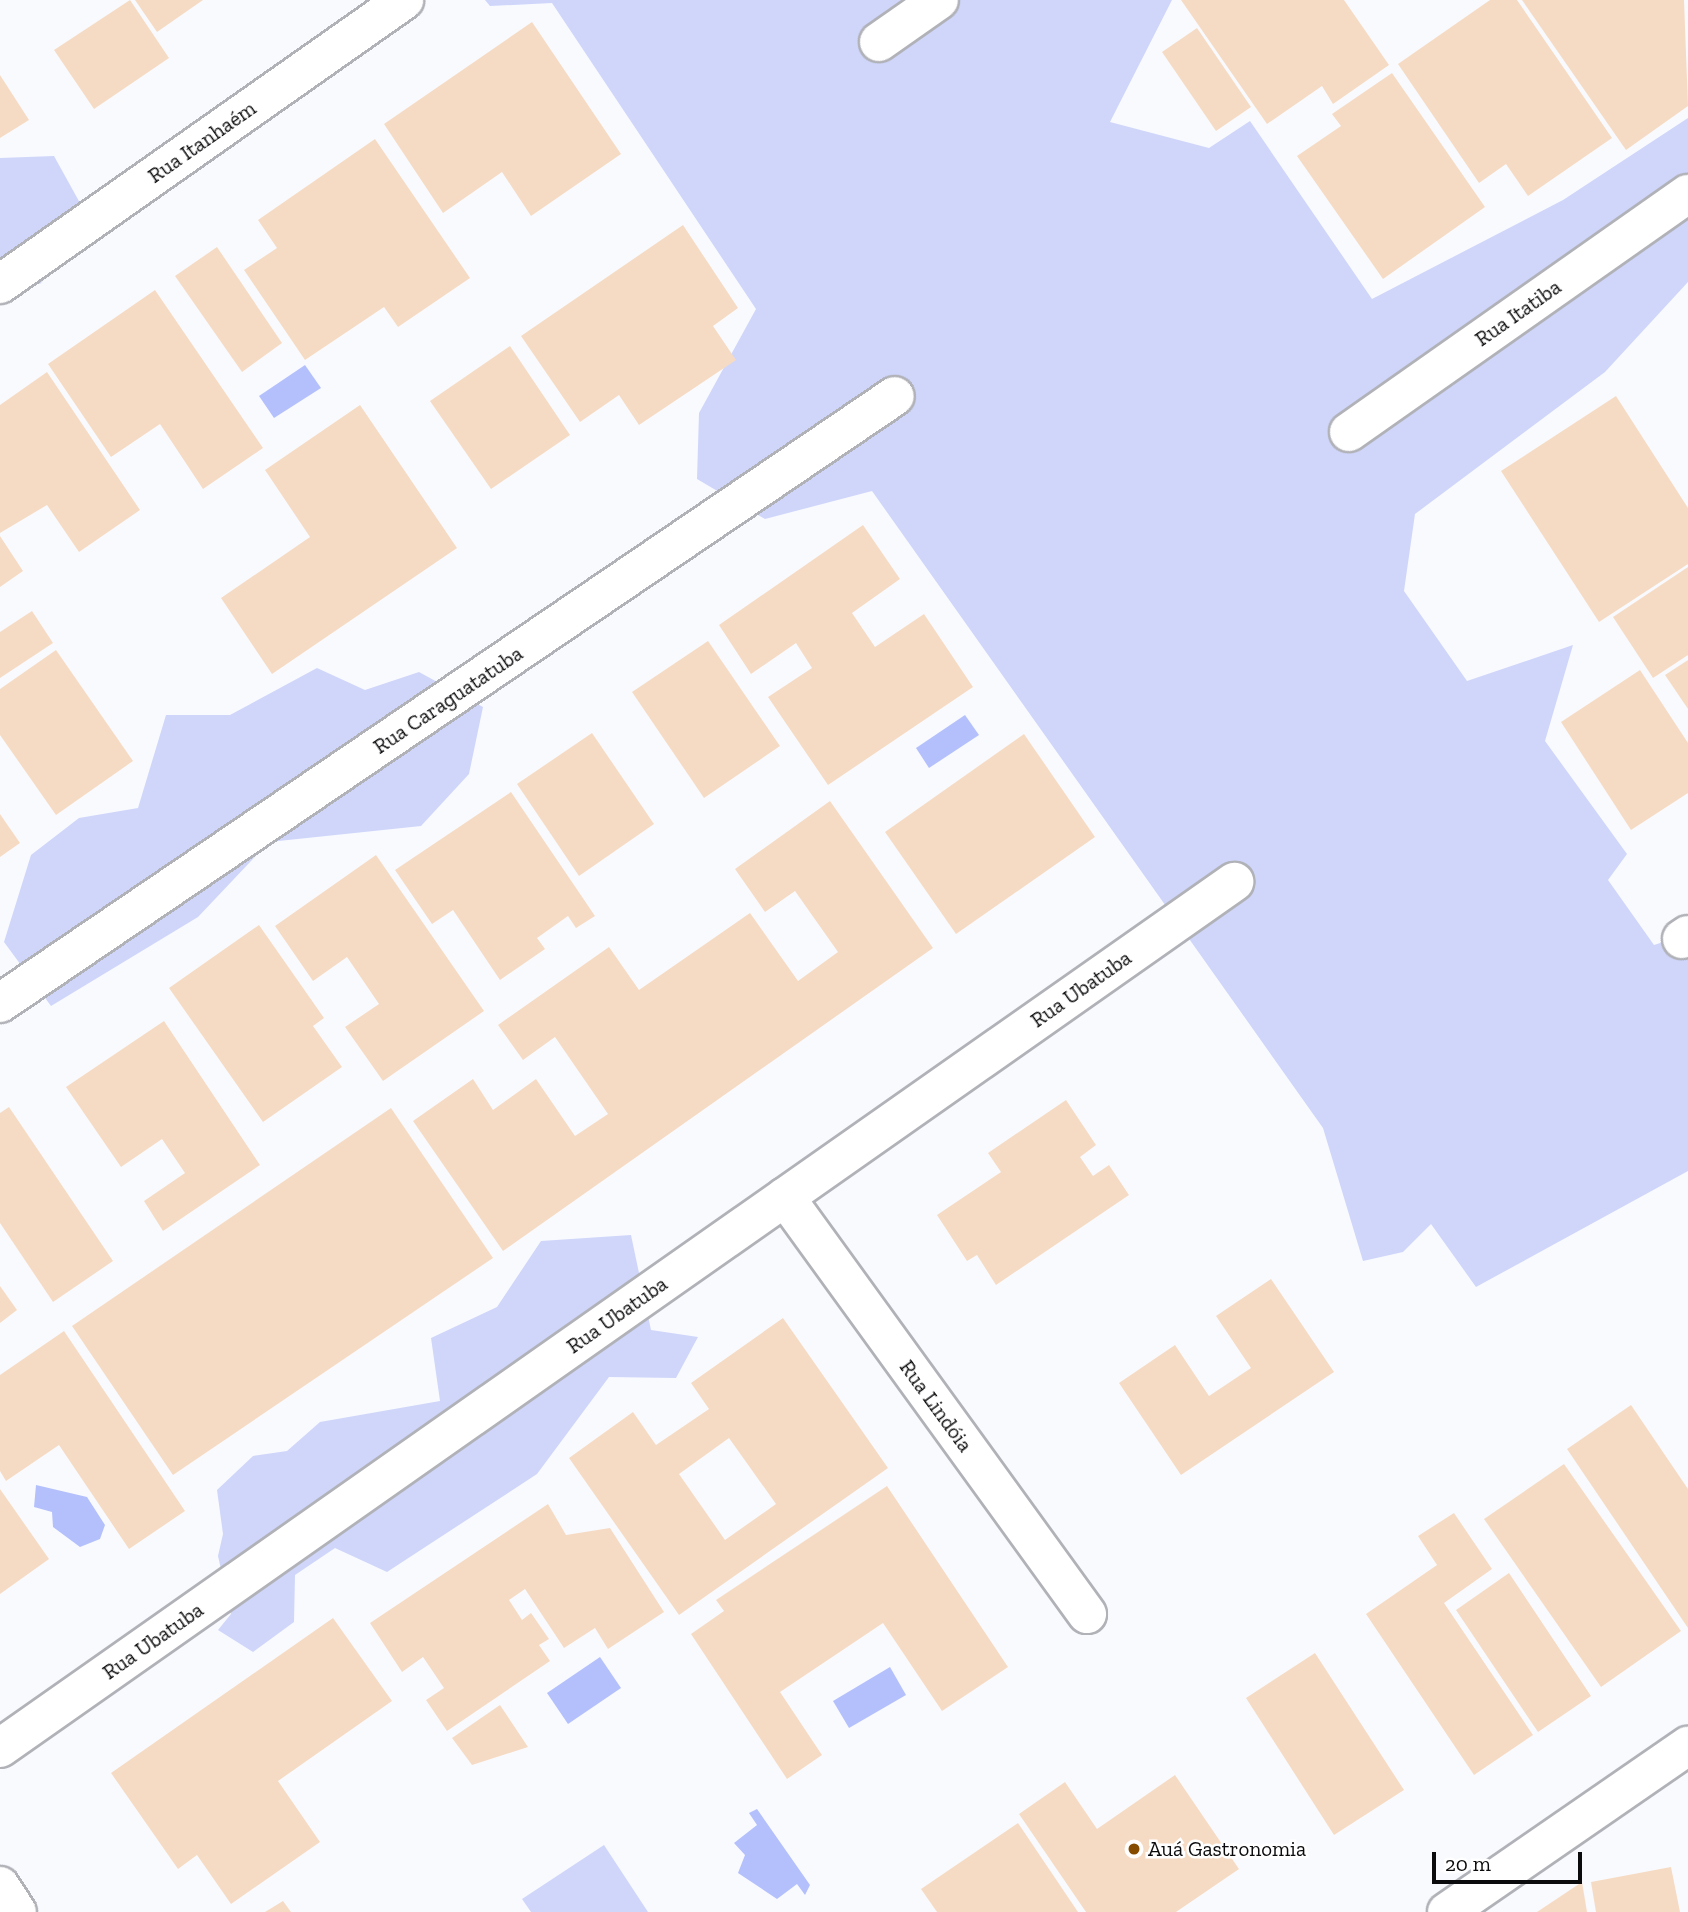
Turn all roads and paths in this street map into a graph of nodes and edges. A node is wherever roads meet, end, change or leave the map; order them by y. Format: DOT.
graph roads {
  1 [pos="404,0"];
  2 [pos="939,0"];
  3 [pos="879,42"];
  4 [pos="1688,194"];
  5 [pos="0,284"];
  6 [pos="895,396"];
  7 [pos="1349,432"];
  8 [pos="1234,882"];
  9 [pos="0,1003"];
  10 [pos="785,1198"];
  11 [pos="1087,1614"];
  12 [pos="1688,1746"];
  13 [pos="0,1748"];
  14 [pos="0,1886"];
  15 [pos="17,1912"];
  16 [pos="1447,1912"];
  1 -- 5 [label="street, Rua Itanhaém"];
  2 -- 3 [label="street"];
  4 -- 7 [label="street, Rua Itatiba"];
  6 -- 9 [label="street, Rua Caraguatatuba"];
  8 -- 10 [label="street, Rua Ubatuba"];
  10 -- 11 [label="street, Rua Lindóia"];
  10 -- 13 [label="street, Rua Ubatuba"];
  12 -- 16 [label="street"];
  14 -- 15 [label="street"];
}
